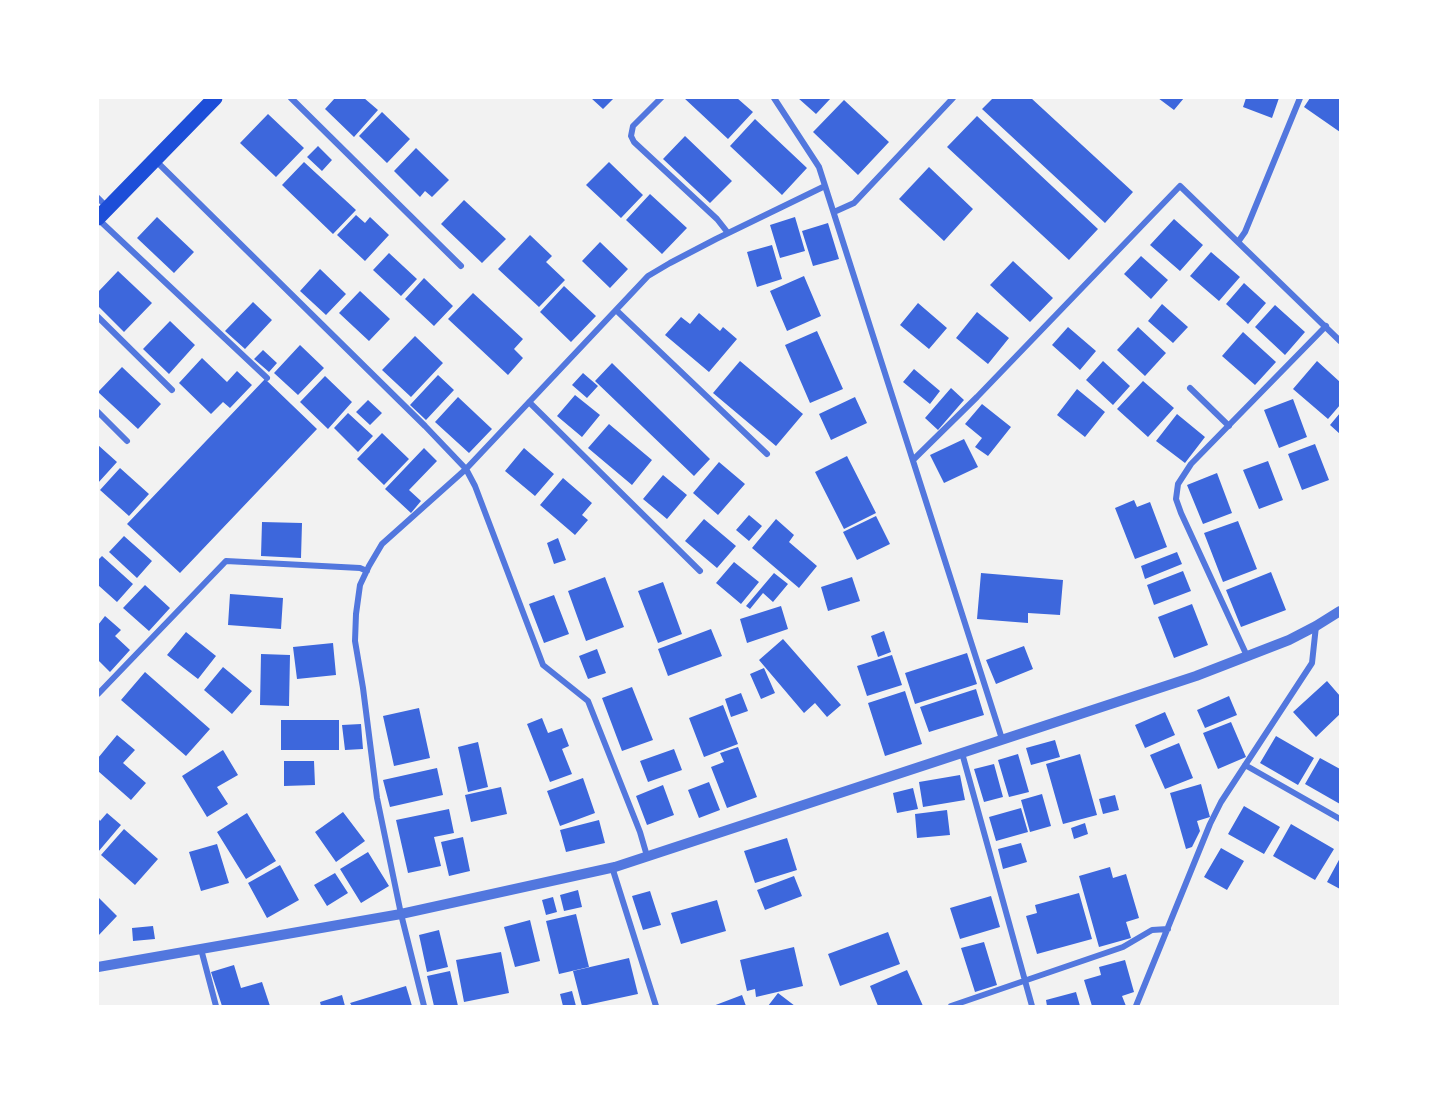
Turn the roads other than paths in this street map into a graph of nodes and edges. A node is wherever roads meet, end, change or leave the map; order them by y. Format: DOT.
graph roads {
  1 [pos="215,98"];
  2 [pos="291,98"];
  3 [pos="661,98"];
  4 [pos="774,98"];
  5 [pos="953,98"];
  6 [pos="1300,98"];
  7 [pos="154,159"];
  8 [pos="825,186"];
  9 [pos="100,210"];
  10 [pos="834,212"];
  11 [pos="728,233"];
  12 [pos="1238,242"];
  13 [pos="461,267"];
  14 [pos="616,310"];
  15 [pos="98,317"];
  16 [pos="1326,326"];
  17 [pos="1341,341"];
  18 [pos="267,378"];
  19 [pos="1190,388"];
  20 [pos="172,390"];
  21 [pos="529,402"];
  22 [pos="98,412"];
  23 [pos="1229,426"];
  24 [pos="127,441"];
  25 [pos="767,454"];
  26 [pos="913,460"];
  27 [pos="466,469"];
  28 [pos="700,571"];
  29 [pos="367,572"];
  30 [pos="1341,611"];
  31 [pos="1316,626"];
  32 [pos="1247,656"];
  33 [pos="98,694"];
  34 [pos="1002,740"];
  35 [pos="962,753"];
  36 [pos="1245,765"];
  37 [pos="1341,819"];
  38 [pos="647,856"];
  39 [pos="612,867"];
  40 [pos="401,914"];
  41 [pos="1168,929"];
  42 [pos="201,949"];
  43 [pos="98,967"];
  44 [pos="1025,981"];
  45 [pos="216,1006"];
  46 [pos="424,1006"];
  47 [pos="656,1006"];
  48 [pos="951,1006"];
  49 [pos="1032,1006"];
  50 [pos="1136,1006"];
  1 -- 7 [label="main road"];
  2 -- 13 [label="street"];
  3 -- 11 [label="street"];
  4 -- 8 [label="street"];
  5 -- 10 [label="street"];
  6 -- 12 [label="street"];
  7 -- 9 [label="main road"];
  7 -- 27 [label="street"];
  8 -- 10 [label="street"];
  8 -- 11 [label="street"];
  9 -- 18 [label="street"];
  10 -- 26 [label="street"];
  11 -- 14 [label="street"];
  12 -- 16 [label="street"];
  12 -- 26 [label="street"];
  14 -- 21 [label="street"];
  14 -- 25 [label="street"];
  15 -- 20 [label="street"];
  16 -- 17 [label="street"];
  16 -- 23 [label="street"];
  19 -- 23 [label="street"];
  21 -- 27 [label="street"];
  21 -- 28 [label="street"];
  22 -- 24 [label="street"];
  23 -- 32 [label="street"];
  26 -- 34 [label="street"];
  27 -- 29 [label="street"];
  27 -- 38 [label="street"];
  29 -- 33 [label="street"];
  29 -- 40 [label="street"];
  30 -- 31 [label="street"];
  31 -- 32 [label="street"];
  31 -- 36 [label="street"];
  32 -- 34 [label="street"];
  34 -- 35 [label="street"];
  35 -- 38 [label="street"];
  35 -- 44 [label="street"];
  36 -- 37 [label="street"];
  36 -- 41 [label="street"];
  38 -- 39 [label="street"];
  39 -- 40 [label="street"];
  39 -- 47 [label="street"];
  40 -- 42 [label="street"];
  40 -- 46 [label="street"];
  41 -- 44 [label="street"];
  41 -- 50 [label="street"];
  42 -- 43 [label="street"];
  42 -- 45 [label="street"];
  44 -- 48 [label="street"];
  44 -- 49 [label="street"];
}
